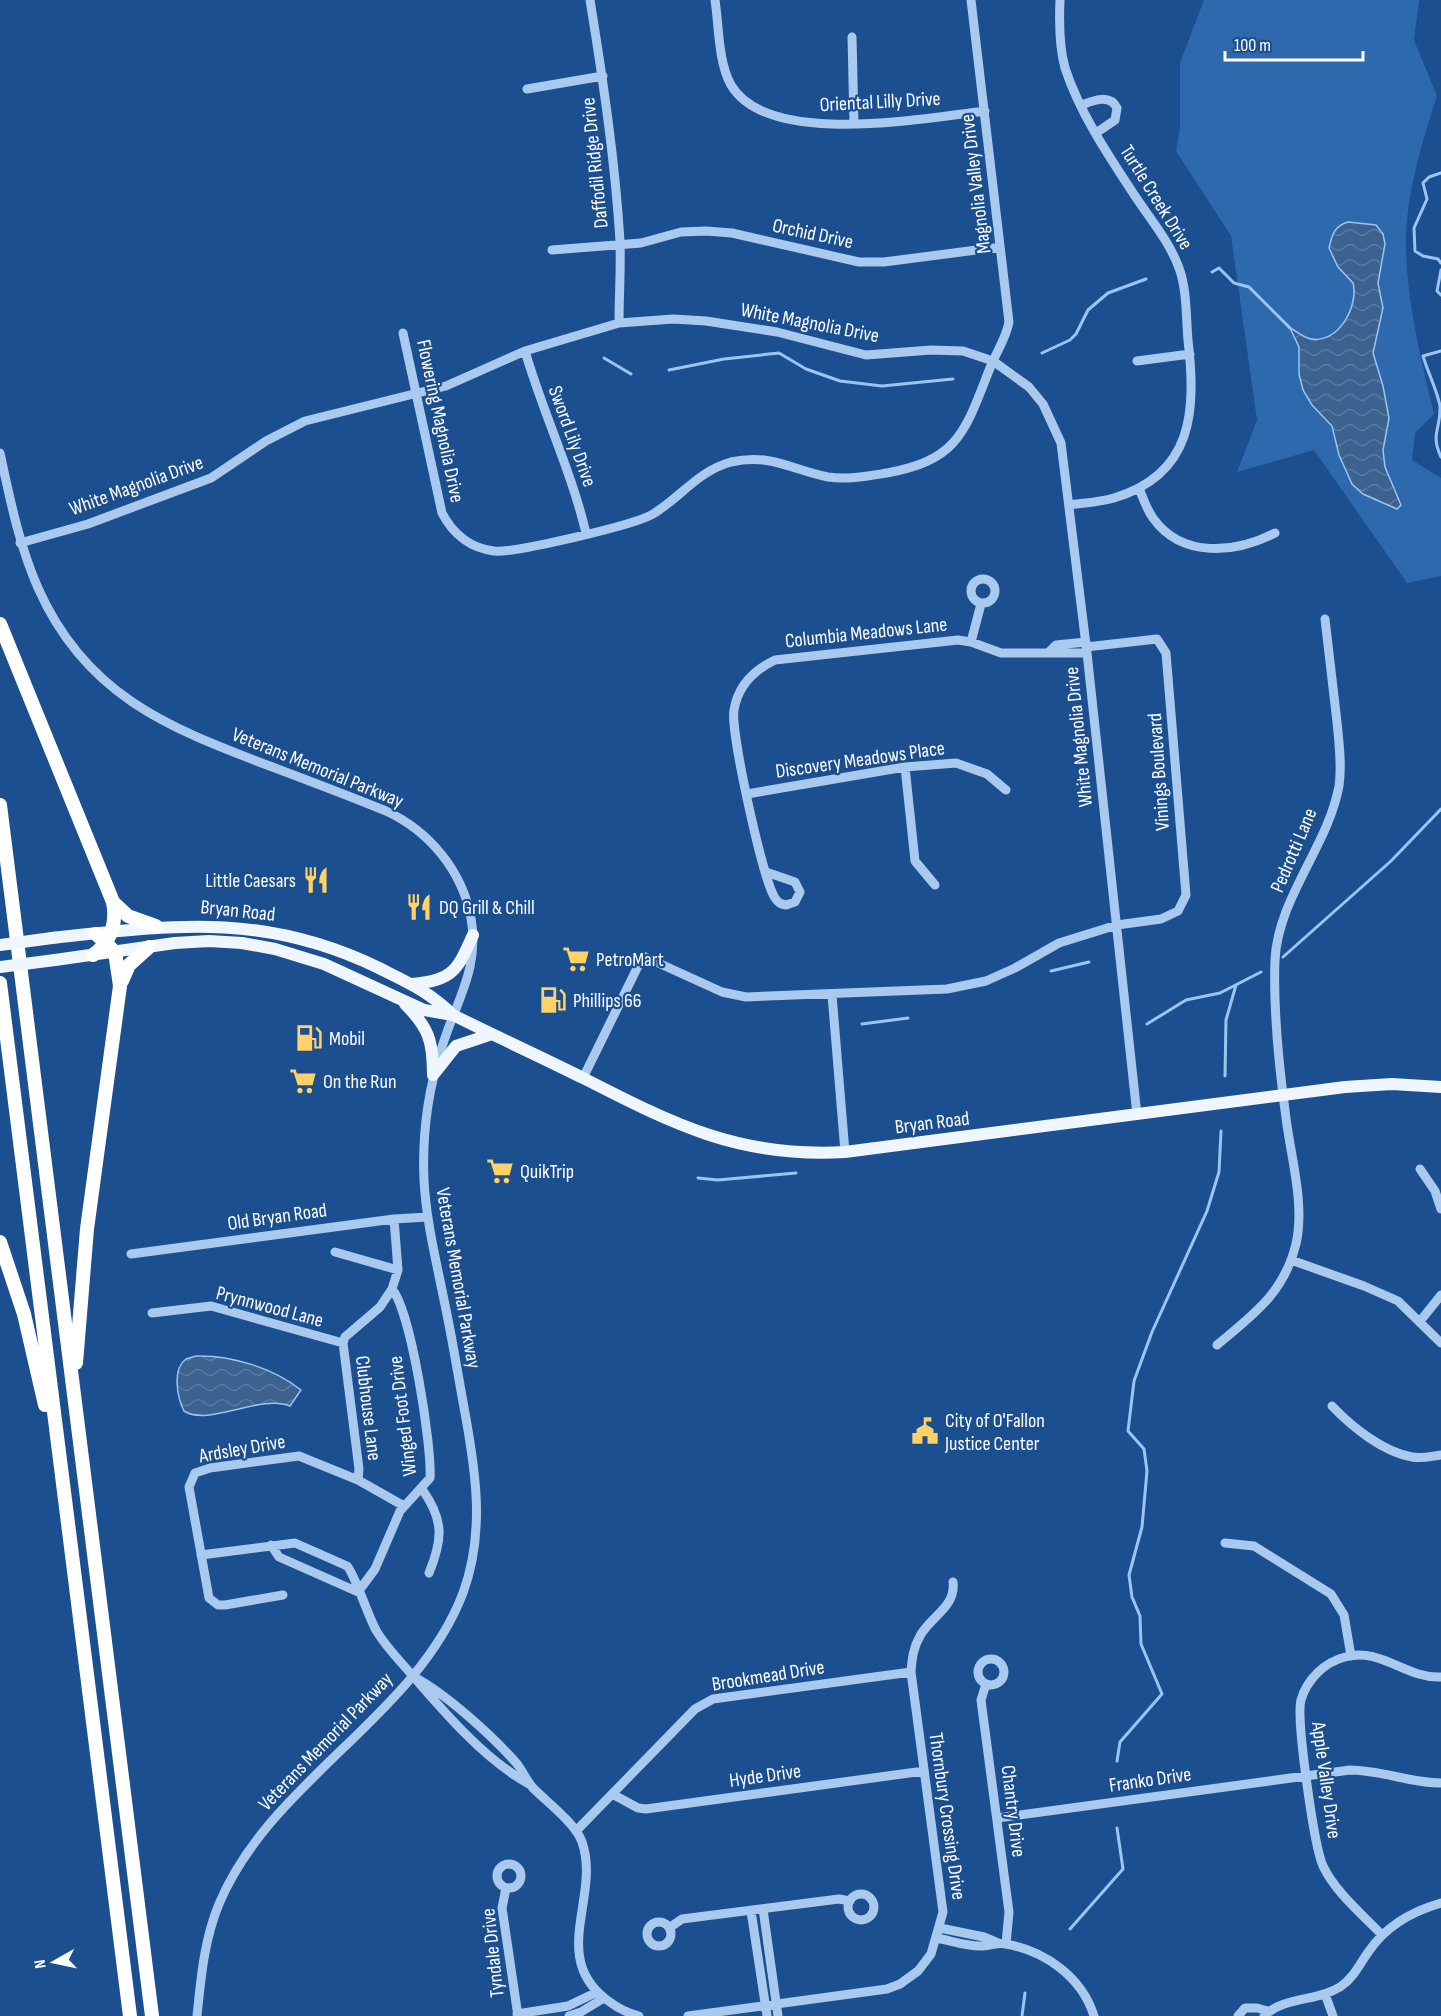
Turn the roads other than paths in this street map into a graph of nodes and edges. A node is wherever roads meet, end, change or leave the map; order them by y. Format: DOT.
graph roads {
  1 [pos="590,0"];
  2 [pos="715,0"];
  3 [pos="971,0"];
  4 [pos="1060,0"];
  5 [pos="852,37"];
  6 [pos="603,76"];
  7 [pos="527,89"];
  8 [pos="1082,105"];
  9 [pos="985,111"];
  10 [pos="854,124"];
  11 [pos="1096,133"];
  12 [pos="620,244"];
  13 [pos="1000,247"];
  14 [pos="552,250"];
  15 [pos="619,323"];
  16 [pos="403,333"];
  17 [pos="525,351"];
  18 [pos="1190,354"];
  19 [pos="993,361"];
  20 [pos="1137,361"];
  21 [pos="416,396"];
  22 [pos="0,453"];
  23 [pos="1138,489"];
  24 [pos="1069,505"];
  25 [pos="586,533"];
  26 [pos="1275,533"];
  27 [pos="20,543"];
  28 [pos="981,604"];
  29 [pos="1325,619"];
  30 [pos="0,624"];
  31 [pos="971,642"];
  32 [pos="1086,648"];
  33 [pos="905,767"];
  34 [pos="1006,790"];
  35 [pos="747,794"];
  36 [pos="0,805"];
  37 [pos="766,872"];
  38 [pos="935,885"];
  39 [pos="113,902"];
  40 [pos="1117,925"];
  41 [pos="156,926"];
  42 [pos="473,935"];
  43 [pos="108,940"];
  44 [pos="0,945"];
  45 [pos="149,947"];
  46 [pos="93,955"];
  47 [pos="0,967"];
  48 [pos="0,983"];
  49 [pos="412,984"];
  50 [pos="120,986"];
  51 [pos="832,995"];
  52 [pos="398,997"];
  53 [pos="453,1016"];
  54 [pos="492,1034"];
  55 [pos="433,1075"];
  56 [pos="583,1078"];
  57 [pos="1441,1087"];
  58 [pos="1283,1096"];
  59 [pos="1137,1114"];
  60 [pos="845,1152"];
  61 [pos="1420,1169"];
  62 [pos="1441,1209"];
  63 [pos="428,1218"];
  64 [pos="394,1219"];
  65 [pos="0,1242"];
  66 [pos="334,1252"];
  67 [pos="131,1254"];
  68 [pos="1291,1260"];
  69 [pos="398,1270"];
  70 [pos="392,1289"];
  71 [pos="1441,1294"];
  72 [pos="152,1313"];
  73 [pos="1421,1320"];
  74 [pos="1441,1342"];
  75 [pos="343,1343"];
  76 [pos="1217,1345"];
  77 [pos="73,1392"];
  78 [pos="1332,1406"];
  79 [pos="1441,1455"];
  80 [pos="62,1472"];
  81 [pos="358,1480"];
  82 [pos="422,1490"];
  83 [pos="404,1506"];
  84 [pos="1225,1542"];
  85 [pos="271,1545"];
  86 [pos="201,1555"];
  87 [pos="429,1573"];
  88 [pos="953,1582"];
  89 [pos="358,1592"];
  90 [pos="283,1595"];
  91 [pos="1351,1656"];
  92 [pos="911,1672"];
  93 [pos="414,1677"];
  94 [pos="1441,1677"];
  95 [pos="986,1684"];
  96 [pos="924,1771"];
  97 [pos="1308,1776"];
  98 [pos="1441,1783"];
  99 [pos="614,1795"];
  100 [pos="997,1818"];
  101 [pos="576,1831"];
  102 [pos="506,1888"];
  103 [pos="850,1901"];
  104 [pos="1441,1903"];
  105 [pos="763,1909"];
  106 [pos="752,1911"];
  107 [pos="669,1928"];
  108 [pos="940,1928"];
  109 [pos="1382,1935"];
  110 [pos="937,1938"];
  111 [pos="1002,1943"];
  112 [pos="1325,1994"];
  113 [pos="600,1995"];
  114 [pos="777,2006"];
  115 [pos="766,2012"];
  116 [pos="1266,2014"];
  117 [pos="518,2015"];
  118 [pos="130,2016"];
  119 [pos="152,2016"];
  120 [pos="197,2016"];
  121 [pos="569,2016"];
  122 [pos="639,2016"];
  123 [pos="688,2016"];
  124 [pos="778,2016"];
  125 [pos="1094,2016"];
  126 [pos="1238,2016"];
  127 [pos="1333,2016"];
  1 -- 6 [label="street, Daffodil Ridge Drive"];
  2 -- 10 [label="street, Oriental Lilly Drive"];
  3 -- 9 [label="street, Magnolia Valley Drive"];
  4 -- 8 [label="street, Turtle Creek Drive"];
  5 -- 10 [label="street"];
  6 -- 7 [label="street"];
  6 -- 12 [label="street, Daffodil Ridge Drive"];
  8 -- 11 [label="street, Turtle Creek Drive"];
  8 -- 11 [label="street, Turtle Creek Drive"];
  9 -- 10 [label="street, Oriental Lilly Drive"];
  9 -- 13 [label="street, Magnolia Valley Drive"];
  11 -- 18 [label="street, Turtle Creek Drive"];
  12 -- 13 [label="street, Orchid Drive"];
  12 -- 14 [label="street, Orchid Drive"];
  12 -- 15 [label="street, Daffodil Ridge Drive"];
  13 -- 19 [label="street, Magnolia Valley Drive"];
  15 -- 17 [label="street, White Magnolia Drive"];
  15 -- 19 [label="street, White Magnolia Drive"];
  16 -- 21 [label="street, Flowering Magnolia Drive"];
  17 -- 21 [label="street, White Magnolia Drive"];
  17 -- 25 [label="street, Sword Lily Drive"];
  18 -- 20 [label="street"];
  18 -- 23 [label="street, Turtle Creek Drive"];
  19 -- 24 [label="street, White Magnolia Drive"];
  19 -- 25 [label="street, Flowering Magnolia Drive"];
  21 -- 25 [label="street, Flowering Magnolia Drive"];
  21 -- 27 [label="street, White Magnolia Drive"];
  22 -- 27 [label="street, Veterans Memorial Parkway"];
  23 -- 24 [label="street, Turtle Creek Drive"];
  23 -- 26 [label="street"];
  24 -- 32 [label="street, White Magnolia Drive"];
  27 -- 42 [label="street, Veterans Memorial Parkway"];
  28 -- 31 [label="street"];
  29 -- 58 [label="street, Pedrotti Lane"];
  30 -- 39 [label="highway"];
  31 -- 32 [label="street, Columbia Meadows Lane"];
  31 -- 35 [label="street, Columbia Meadows Lane"];
  32 -- 40 [label="street, White Magnolia Drive"];
  32 -- 40 [label="street, Vinings Boulevard"];
  33 -- 34 [label="street, Discovery Meadows Place"];
  33 -- 35 [label="street, Discovery Meadows Place"];
  33 -- 38 [label="street"];
  35 -- 37 [label="street, Columbia Meadows Lane"];
  36 -- 77 [label="highway"];
  39 -- 41 [label="highway"];
  39 -- 43 [label="highway"];
  40 -- 51 [label="street"];
  40 -- 59 [label="street, White Magnolia Drive"];
  41 -- 43 [label="main road, Bryan Road"];
  41 -- 49 [label="main road, Bryan Road"];
  42 -- 49 [label="main road"];
  42 -- 53 [label="street, Veterans Memorial Parkway"];
  43 -- 44 [label="main road, Bryan Road, bridge"];
  43 -- 45 [label="main road, Bryan Road"];
  43 -- 46 [label="highway"];
  43 -- 50 [label="highway"];
  45 -- 50 [label="highway"];
  45 -- 52 [label="main road, Bryan Road"];
  46 -- 47 [label="main road, bridge"];
  48 -- 80 [label="highway"];
  49 -- 53 [label="main road, Bryan Road"];
  50 -- 77 [label="highway"];
  51 -- 56 [label="street"];
  51 -- 60 [label="street"];
  52 -- 53 [label="main road, Bryan Road"];
  52 -- 55 [label="main road"];
  53 -- 54 [label="main road, Bryan Road"];
  53 -- 55 [label="street, Veterans Memorial Parkway"];
  54 -- 55 [label="main road"];
  54 -- 56 [label="main road, Bryan Road"];
  55 -- 63 [label="street, Veterans Memorial Parkway"];
  56 -- 60 [label="main road, Bryan Road"];
  57 -- 58 [label="main road, Bryan Road"];
  58 -- 59 [label="main road, Bryan Road"];
  58 -- 68 [label="street, Pedrotti Lane"];
  59 -- 60 [label="main road, Bryan Road"];
  61 -- 62 [label="street"];
  63 -- 64 [label="street, Old Bryan Road"];
  63 -- 93 [label="street, Veterans Memorial Parkway"];
  64 -- 67 [label="street, Old Bryan Road"];
  64 -- 69 [label="street"];
  65 -- 80 [label="highway"];
  66 -- 69 [label="street"];
  68 -- 73 [label="street"];
  68 -- 76 [label="street, Pedrotti Lane"];
  69 -- 70 [label="street"];
  70 -- 75 [label="street, Clubhouse Lane"];
  70 -- 82 [label="street, Winged Foot Drive"];
  71 -- 73 [label="street"];
  72 -- 75 [label="street, Prynnwood Lane"];
  73 -- 74 [label="street"];
  75 -- 81 [label="street, Clubhouse Lane"];
  77 -- 119 [label="highway"];
  78 -- 79 [label="street"];
  80 -- 118 [label="highway"];
  81 -- 83 [label="street, Ardsley Drive"];
  81 -- 86 [label="street, Ardsley Drive"];
  82 -- 83 [label="street, Winged Foot Drive"];
  82 -- 87 [label="street"];
  83 -- 89 [label="street, Winged Foot Drive"];
  84 -- 91 [label="street"];
  85 -- 86 [label="street"];
  85 -- 89 [label="street"];
  85 -- 89 [label="street"];
  86 -- 90 [label="street"];
  88 -- 92 [label="street, Thornbury Crossing Drive"];
  89 -- 93 [label="street"];
  91 -- 94 [label="street, Apple Valley Drive"];
  91 -- 97 [label="street, Apple Valley Drive"];
  92 -- 96 [label="street, Thornbury Crossing Drive"];
  92 -- 99 [label="street, Brookmead Drive"];
  93 -- 101 [label="street"];
  93 -- 120 [label="street, Veterans Memorial Parkway"];
  95 -- 100 [label="street, Chantry Drive"];
  96 -- 99 [label="street, Hyde Drive"];
  96 -- 108 [label="street, Thornbury Crossing Drive"];
  97 -- 98 [label="street, Franko Drive"];
  97 -- 100 [label="street, Franko Drive"];
  97 -- 109 [label="street, Apple Valley Drive"];
  99 -- 101 [label="street, Brookmead Drive"];
  100 -- 111 [label="street, Chantry Drive"];
  101 -- 113 [label="street"];
  102 -- 117 [label="street, Tyndale Drive"];
  103 -- 105 [label="street"];
  104 -- 109 [label="street"];
  105 -- 106 [label="street"];
  105 -- 114 [label="street"];
  106 -- 107 [label="street"];
  106 -- 115 [label="street"];
  108 -- 110 [label="street, Thornbury Crossing Drive"];
  108 -- 111 [label="street"];
  109 -- 112 [label="street"];
  110 -- 111 [label="street"];
  110 -- 114 [label="street, Thornbury Crossing Drive"];
  111 -- 125 [label="street"];
  112 -- 116 [label="street"];
  112 -- 127 [label="street"];
  113 -- 117 [label="street, Tyndale Drive"];
  113 -- 121 [label="street"];
  113 -- 122 [label="street"];
  114 -- 115 [label="street, Thornbury Crossing Drive"];
  114 -- 124 [label="street"];
  115 -- 123 [label="street, Thornbury Crossing Drive"];
  116 -- 126 [label="street"];
}
